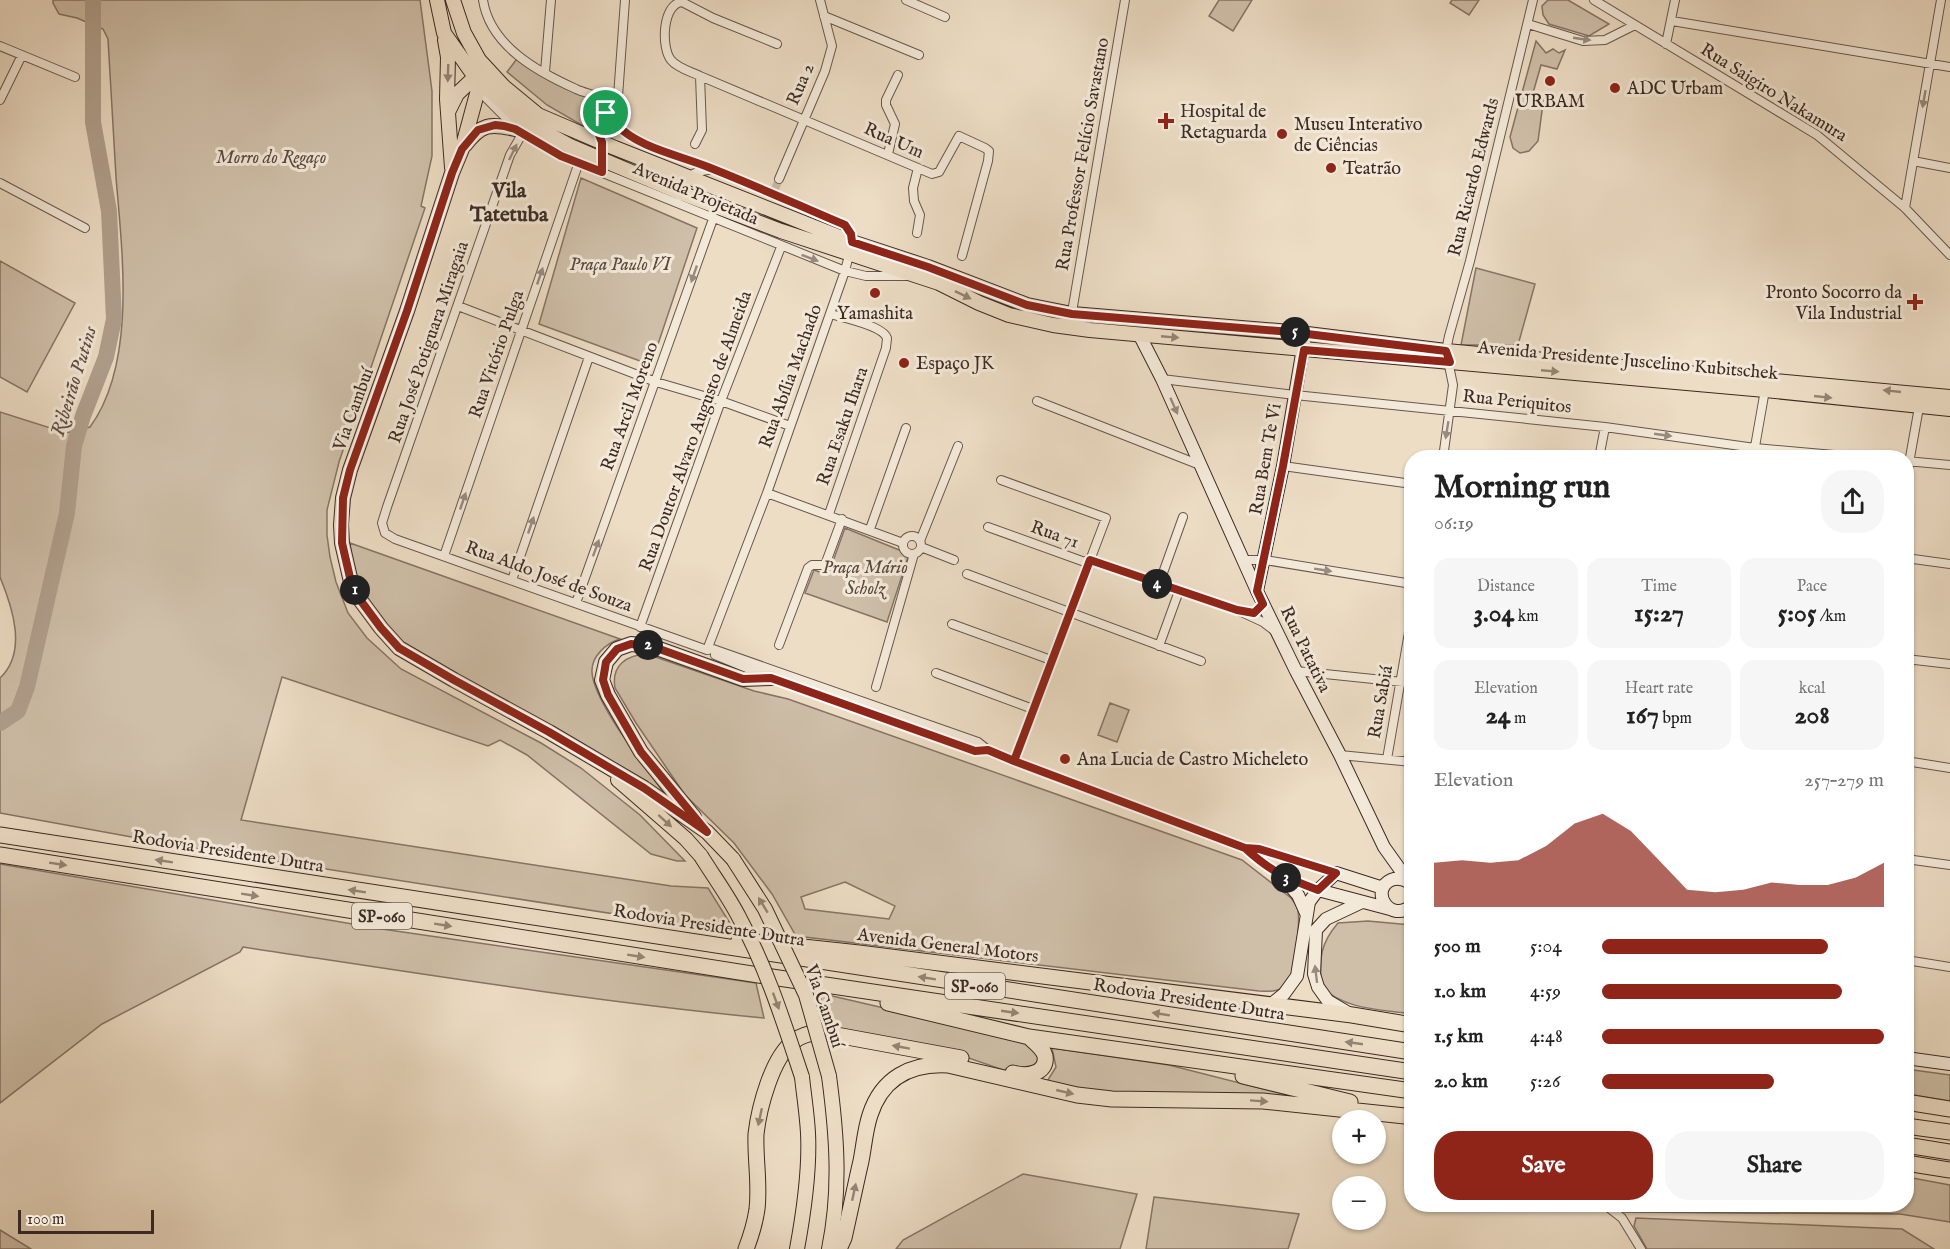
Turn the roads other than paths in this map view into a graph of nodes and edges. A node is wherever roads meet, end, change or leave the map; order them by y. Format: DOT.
graph roads {
  1 [pos="437,0"];
  2 [pos="453,0"];
  3 [pos="483,0"];
  4 [pos="551,0"];
  5 [pos="625,0"];
  6 [pos="820,0"];
  7 [pos="906,0"];
  8 [pos="1125,0"];
  9 [pos="1533,0"];
  10 [pos="1594,0"];
  11 [pos="1675,0"];
  12 [pos="1941,0"];
  13 [pos="824,16"];
  14 [pos="945,16"];
  15 [pos="1672,21"];
  16 [pos="1528,24"];
  17 [pos="1635,25"];
  18 [pos="444,33"];
  19 [pos="777,44"];
  20 [pos="1666,44"];
  21 [pos="0,46"];
  22 [pos="22,55"];
  23 [pos="919,55"];
  24 [pos="1930,63"];
  25 [pos="1950,67"];
  26 [pos="545,72"];
  27 [pos="898,75"];
  28 [pos="700,76"];
  29 [pos="75,77"];
  30 [pos="480,81"];
  31 [pos="0,100"];
  32 [pos="448,113"];
  33 [pos="606,113"];
  34 [pos="617,114"];
  35 [pos="804,119"];
  36 [pos="519,132"];
  37 [pos="602,142"];
  38 [pos="695,144"];
  39 [pos="462,149"];
  40 [pos="888,154"];
  41 [pos="1913,161"];
  42 [pos="579,162"];
  43 [pos="602,166"];
  44 [pos="712,168"];
  45 [pos="918,168"];
  46 [pos="1950,168"];
  47 [pos="452,173"];
  48 [pos="687,177"];
  49 [pos="779,179"];
  50 [pos="0,183"];
  51 [pos="680,199"];
  52 [pos="1905,208"];
  53 [pos="713,219"];
  54 [pos="85,228"];
  55 [pos="916,233"];
  56 [pos="781,247"];
  57 [pos="851,248"];
  58 [pos="1950,255"];
  59 [pos="962,256"];
  60 [pos="845,272"];
  61 [pos="919,276"];
  62 [pos="458,306"];
  63 [pos="830,314"];
  64 [pos="1071,321"];
  65 [pos="520,331"];
  66 [pos="1304,333"];
  67 [pos="1139,334"];
  68 [pos="1304,350"];
  69 [pos="1448,356"];
  70 [pos="589,357"];
  71 [pos="1162,379"];
  72 [pos="656,382"];
  73 [pos="1765,390"];
  74 [pos="1295,395"];
  75 [pos="1950,397"];
  76 [pos="722,401"];
  77 [pos="1038,401"];
  78 [pos="1919,407"];
  79 [pos="1950,409"];
  80 [pos="1450,410"];
  81 [pos="790,426"];
  82 [pos="1605,427"];
  83 [pos="906,428"];
  84 [pos="958,446"];
  85 [pos="1755,448"];
  86 [pos="1444,450"];
  87 [pos="1601,450"];
  88 [pos="1778,450"];
  89 [pos="1910,450"];
  90 [pos="1914,462"];
  91 [pos="1200,465"];
  92 [pos="1950,465"];
  93 [pos="1283,466"];
  94 [pos="1001,480"];
  95 [pos="1404,483"];
  96 [pos="767,493"];
  97 [pos="829,514"];
  98 [pos="1183,518"];
  99 [pos="842,519"];
  100 [pos="988,527"];
  101 [pos="382,529"];
  102 [pos="870,529"];
  103 [pos="903,543"];
  104 [pos="918,547"];
  105 [pos="444,556"];
  106 [pos="1914,559"];
  107 [pos="954,560"];
  108 [pos="1090,560"];
  109 [pos="1243,560"];
  110 [pos="1265,561"];
  111 [pos="1950,564"];
  112 [pos="967,574"];
  113 [pos="512,580"];
  114 [pos="1404,583"];
  115 [pos="1159,584"];
  116 [pos="1179,591"];
  117 [pos="1257,591"];
  118 [pos="576,603"];
  119 [pos="1263,604"];
  120 [pos="1237,610"];
  121 [pos="1069,612"];
  122 [pos="952,624"];
  123 [pos="640,627"];
  124 [pos="1278,634"];
  125 [pos="779,645"];
  126 [pos="1158,646"];
  127 [pos="707,650"];
  128 [pos="1051,660"];
  129 [pos="1914,660"];
  130 [pos="1201,661"];
  131 [pos="1404,663"];
  132 [pos="1950,664"];
  133 [pos="1296,672"];
  134 [pos="936,673"];
  135 [pos="771,678"];
  136 [pos="1401,681"];
  137 [pos="1404,682"];
  138 [pos="876,687"];
  139 [pos="1034,709"];
  140 [pos="988,750"];
  141 [pos="1340,755"];
  142 [pos="589,756"];
  143 [pos="1387,759"];
  144 [pos="1014,761"];
  145 [pos="1404,761"];
  146 [pos="1914,762"];
  147 [pos="1950,768"];
  148 [pos="707,832"];
  149 [pos="0,835"];
  150 [pos="1384,847"];
  151 [pos="1245,848"];
  152 [pos="0,855"];
  153 [pos="1914,860"];
  154 [pos="1950,865"];
  155 [pos="1336,873"];
  156 [pos="1404,875"];
  157 [pos="1282,876"];
  158 [pos="1404,881"];
  159 [pos="1385,885"];
  160 [pos="1318,890"];
  161 [pos="1362,902"];
  162 [pos="1390,909"];
  163 [pos="1404,910"];
  164 [pos="1306,913"];
  165 [pos="539,919"];
  166 [pos="1914,961"];
  167 [pos="1950,966"];
  168 [pos="765,976"];
  169 [pos="1269,1006"];
  170 [pos="1352,1015"];
  171 [pos="1404,1024"];
  172 [pos="1029,1037"];
  173 [pos="1404,1051"];
  174 [pos="1158,1055"];
  175 [pos="1914,1059"];
  176 [pos="1950,1064"];
  177 [pos="1404,1071"];
  178 [pos="1404,1091"];
  179 [pos="1914,1103"];
  180 [pos="1950,1109"];
  181 [pos="1404,1116"];
  182 [pos="1404,1117"];
  183 [pos="1914,1127"];
  184 [pos="1950,1132"];
  185 [pos="1914,1146"];
  186 [pos="1950,1152"];
  187 [pos="1914,1165"];
  188 [pos="1943,1169"];
  189 [pos="1614,1212"];
  190 [pos="746,1249"];
  191 [pos="797,1249"];
  192 [pos="829,1249"];
  193 [pos="839,1249"];
  194 [pos="1641,1249"];
  1 -- 18 [label="main road, Avenida Presidente Juscelino Kubitschek"];
  2 -- 30 [label="main road, Avenida Presidente Juscelino Kubitschek"];
  3 -- 26 [label="street"];
  4 -- 26 [label="street"];
  5 -- 34 [label="street"];
  6 -- 13 [label="street, Rua 2"];
  7 -- 14 [label="street"];
  8 -- 64 [label="street, Rua Professor Felício Savastano"];
  9 -- 16 [label="street, Rua Ricardo Edwards"];
  10 -- 17 [label="street, Rua Saigiro Nakamura"];
  11 -- 15 [label="street"];
  12 -- 24 [label="street"];
  13 -- 23 [label="street"];
  13 -- 35 [label="street, Rua 2"];
  15 -- 20 [label="street"];
  15 -- 24 [label="street"];
  16 -- 17 [label="street, one-way"];
  16 -- 69 [label="street, Rua Ricardo Edwards"];
  17 -- 20 [label="street, Rua Saigiro Nakamura"];
  18 -- 30 [label="main road, Avenida Presidente Juscelino Kubitschek"];
  18 -- 32 [label="main road, Via Cambuí, one-way"];
  19 -- 28 [label="street, Rua Um"];
  20 -- 52 [label="street, Rua Saigiro Nakamura"];
  21 -- 22 [label="street"];
  22 -- 29 [label="street"];
  22 -- 31 [label="street"];
  24 -- 25 [label="street"];
  24 -- 41 [label="street, one-way"];
  26 -- 33 [label="street"];
  27 -- 40 [label="street"];
  28 -- 35 [label="street, Rua Um"];
  28 -- 38 [label="street"];
  30 -- 32 [label="main road"];
  30 -- 36 [label="street"];
  30 -- 37 [label="main road, Avenida Presidente Juscelino Kubitschek"];
  30 -- 39 [label="main road, Via Cambuí"];
  30 -- 43 [label="main road, Avenida Presidente Juscelino Kubitschek"];
  32 -- 47 [label="main road, Via Cambuí"];
  33 -- 34 [label="street"];
  33 -- 37 [label="street"];
  34 -- 44 [label="street"];
  35 -- 40 [label="street, Rua Um"];
  35 -- 49 [label="street, Rua 2"];
  36 -- 39 [label="main road"];
  36 -- 42 [label="street"];
  62 -- 36 [label="street, Rua José Potiguara Miragaia, one-way"];
  37 -- 43 [label="street"];
  37 -- 48 [label="main road, Avenida Presidente Juscelino Kubitschek"];
  39 -- 47 [label="main road, Via Cambuí"];
  40 -- 45 [label="street, Rua Um"];
  41 -- 46 [label="street"];
  41 -- 52 [label="street"];
  42 -- 43 [label="street"];
  65 -- 42 [label="street, Rua Vitório Pulga, one-way"];
  43 -- 51 [label="main road, Avenida Presidente Juscelino Kubitschek"];
  44 -- 48 [label="street"];
  44 -- 57 [label="street"];
  45 -- 55 [label="street"];
  45 -- 59 [label="street, Rua Um"];
  47 -- 142 [label="main road, Via Cambuí"];
  48 -- 51 [label="street"];
  48 -- 57 [label="main road, Avenida Presidente Juscelino Kubitschek"];
  50 -- 54 [label="street"];
  51 -- 53 [label="street, Avenida Projetada"];
  51 -- 57 [label="main road, Avenida Presidente Juscelino Kubitschek"];
  52 -- 58 [label="street, Rua Saigiro Nakamura"];
  53 -- 56 [label="street, Avenida Projetada"];
  53 -- 72 [label="street, Rua Arcil Moreno, one-way"];
  56 -- 60 [label="street, Avenida Projetada, one-way"];
  56 -- 76 [label="street, Rua Doutor Alvaro Augusto de Almeida"];
  57 -- 60 [label="street, Rua Abília Machado"];
  57 -- 61 [label="main road, Avenida Presidente Juscelino Kubitschek"];
  57 -- 64 [label="main road, Avenida Presidente Juscelino Kubitschek"];
  60 -- 61 [label="street, Avenida Projetada"];
  60 -- 63 [label="street, Rua Abília Machado"];
  61 -- 64 [label="main road, Avenida Presidente Juscelino Kubitschek, one-way"];
  62 -- 65 [label="street"];
  62 -- 101 [label="street, Rua José Potiguara Miragaia"];
  63 -- 81 [label="street, Rua Abília Machado"];
  63 -- 97 [label="street, Rua Esaku Ihara"];
  64 -- 66 [label="main road, Avenida Presidente Juscelino Kubitschek"];
  64 -- 67 [label="main road, Avenida Presidente Juscelino Kubitschek"];
  65 -- 70 [label="street"];
  105 -- 65 [label="street, Rua Vitório Pulga, one-way"];
  66 -- 68 [label="main road, Rua Bem Te Vi"];
  66 -- 69 [label="main road, Avenida Presidente Juscelino Kubitschek"];
  67 -- 68 [label="main road, Avenida Presidente Juscelino Kubitschek, one-way"];
  67 -- 71 [label="main road, Rua Patativa"];
  68 -- 69 [label="main road, Avenida Presidente Juscelino Kubitschek"];
  68 -- 74 [label="main road, Rua Bem Te Vi"];
  69 -- 73 [label="main road, Avenida Presidente Juscelino Kubitschek, one-way"];
  75 -- 69 [label="main road, Avenida Presidente Juscelino Kubitschek, one-way"];
  69 -- 80 [label="street"];
  70 -- 72 [label="street"];
  113 -- 70 [label="street, one-way"];
  71 -- 74 [label="street, Rua Periquitos"];
  71 -- 91 [label="main road, Rua Patativa, one-way"];
  72 -- 76 [label="street"];
  118 -- 72 [label="street, Rua Arcil Moreno, one-way"];
  73 -- 78 [label="main road, Avenida Presidente Juscelino Kubitschek, one-way"];
  73 -- 85 [label="street"];
  74 -- 80 [label="street, Rua Periquitos"];
  74 -- 93 [label="main road, Rua Bem Te Vi"];
  76 -- 81 [label="street"];
  76 -- 123 [label="street, Rua Doutor Alvaro Augusto de Almeida"];
  77 -- 91 [label="street"];
  78 -- 79 [label="main road, Avenida Presidente Juscelino Kubitschek"];
  78 -- 89 [label="street"];
  80 -- 82 [label="street, Rua Periquitos"];
  80 -- 86 [label="street, one-way"];
  81 -- 96 [label="street, Rua Abília Machado"];
  82 -- 85 [label="street, Rua Periquitos, one-way"];
  82 -- 87 [label="street"];
  83 -- 102 [label="street"];
  84 -- 104 [label="street"];
  85 -- 88 [label="street, Rua Periquitos"];
  90 -- 92 [label="street"];
  91 -- 109 [label="main road, Rua Patativa"];
  93 -- 95 [label="street"];
  93 -- 110 [label="main road, Rua Bem Te Vi"];
  94 -- 108 [label="street"];
  96 -- 97 [label="street"];
  96 -- 127 [label="street, Rua Abília Machado"];
  97 -- 99 [label="street"];
  98 -- 115 [label="street"];
  99 -- 102 [label="street"];
  99 -- 125 [label="street"];
  100 -- 108 [label="street, Rua 71"];
  101 -- 105 [label="street, Rua Aldo José de Souza"];
  102 -- 103 [label="street"];
  103 -- 104 [label="street"];
  103 -- 104 [label="street"];
  104 -- 107 [label="street"];
  104 -- 138 [label="street"];
  105 -- 113 [label="street, Rua Aldo José de Souza"];
  106 -- 111 [label="street"];
  108 -- 115 [label="street, Rua 71"];
  108 -- 121 [label="street"];
  109 -- 110 [label="street"];
  109 -- 117 [label="main road, Rua Patativa"];
  110 -- 114 [label="street, one-way"];
  110 -- 117 [label="main road, Rua Bem Te Vi"];
  112 -- 121 [label="street"];
  113 -- 118 [label="street, Rua Aldo José de Souza"];
  115 -- 116 [label="street, Rua 71"];
  116 -- 120 [label="street, Rua 71"];
  116 -- 126 [label="street"];
  117 -- 119 [label="main road, Rua Patativa"];
  118 -- 123 [label="street, Rua Aldo José de Souza"];
  119 -- 120 [label="street"];
  119 -- 124 [label="main road, Rua Patativa"];
  120 -- 124 [label="street, Rua 71"];
  121 -- 126 [label="street"];
  121 -- 128 [label="street"];
  122 -- 128 [label="street"];
  123 -- 127 [label="street, Rua Aldo José de Souza"];
  124 -- 133 [label="main road, Rua Patativa"];
  126 -- 130 [label="street"];
  127 -- 135 [label="street, Rua Aldo José de Souza"];
  127 -- 140 [label="street, Rua Aldo José de Souza"];
  128 -- 139 [label="street"];
  129 -- 132 [label="street"];
  131 -- 136 [label="street, Rua Sabiá"];
  133 -- 136 [label="street"];
  133 -- 141 [label="main road, Rua Patativa"];
  134 -- 139 [label="street"];
  135 -- 140 [label="street, Rua Aldo José de Souza"];
  135 -- 148 [label="main road"];
  136 -- 137 [label="street"];
  136 -- 143 [label="street, Rua Sabiá"];
  139 -- 144 [label="street"];
  140 -- 144 [label="street, Rua Aldo José de Souza"];
  141 -- 143 [label="street"];
  141 -- 150 [label="main road, Rua Patativa"];
  142 -- 148 [label="main road, Via Cambuí"];
  142 -- 191 [label="main road, Via Cambuí, one-way, bridge"];
  143 -- 145 [label="street"];
  144 -- 151 [label="street, Rua Aldo José de Souza"];
  146 -- 147 [label="street"];
  192 -- 148 [label="main road, Via Cambuí, one-way, bridge"];
  165 -- 149 [label="highway, Rodovia Presidente Dutra / SP-060, one-way"];
  150 -- 156 [label="main road, Rua Patativa"];
  150 -- 159 [label="main road, Rua Patativa"];
  151 -- 155 [label="street, Rua Aldo José de Souza"];
  151 -- 157 [label="street, Rua Aldo José de Souza"];
  152 -- 168 [label="highway, SP-060, one-way"];
  153 -- 154 [label="street"];
  155 -- 159 [label="main road"];
  155 -- 160 [label="main road"];
  157 -- 160 [label="street, Rua Aldo José de Souza"];
  157 -- 164 [label="main road"];
  158 -- 159 [label="main road"];
  159 -- 162 [label="main road, Rua Patativa"];
  160 -- 161 [label="main road"];
  160 -- 164 [label="main road"];
  161 -- 162 [label="main road"];
  170 -- 161 [label="main road, one-way"];
  162 -- 163 [label="main road"];
  164 -- 169 [label="main road"];
  165 -- 169 [label="highway, Avenida General Motors"];
  173 -- 165 [label="highway, Rodovia Presidente Dutra / SP-060, one-way"];
  166 -- 167 [label="street"];
  168 -- 172 [label="highway"];
  168 -- 177 [label="highway, SP-060, one-way"];
  169 -- 170 [label="highway, Avenida General Motors"];
  170 -- 171 [label="highway, Avenida General Motors"];
  172 -- 174 [label="highway"];
  172 -- 190 [label="highway, one-way"];
  174 -- 178 [label="highway"];
  174 -- 181 [label="highway"];
  175 -- 176 [label="main road"];
  179 -- 180 [label="highway"];
  193 -- 182 [label="highway, one-way"];
  183 -- 184 [label="highway"];
  185 -- 186 [label="highway"];
  187 -- 188 [label="highway"];
  189 -- 194 [label="street"];
}
